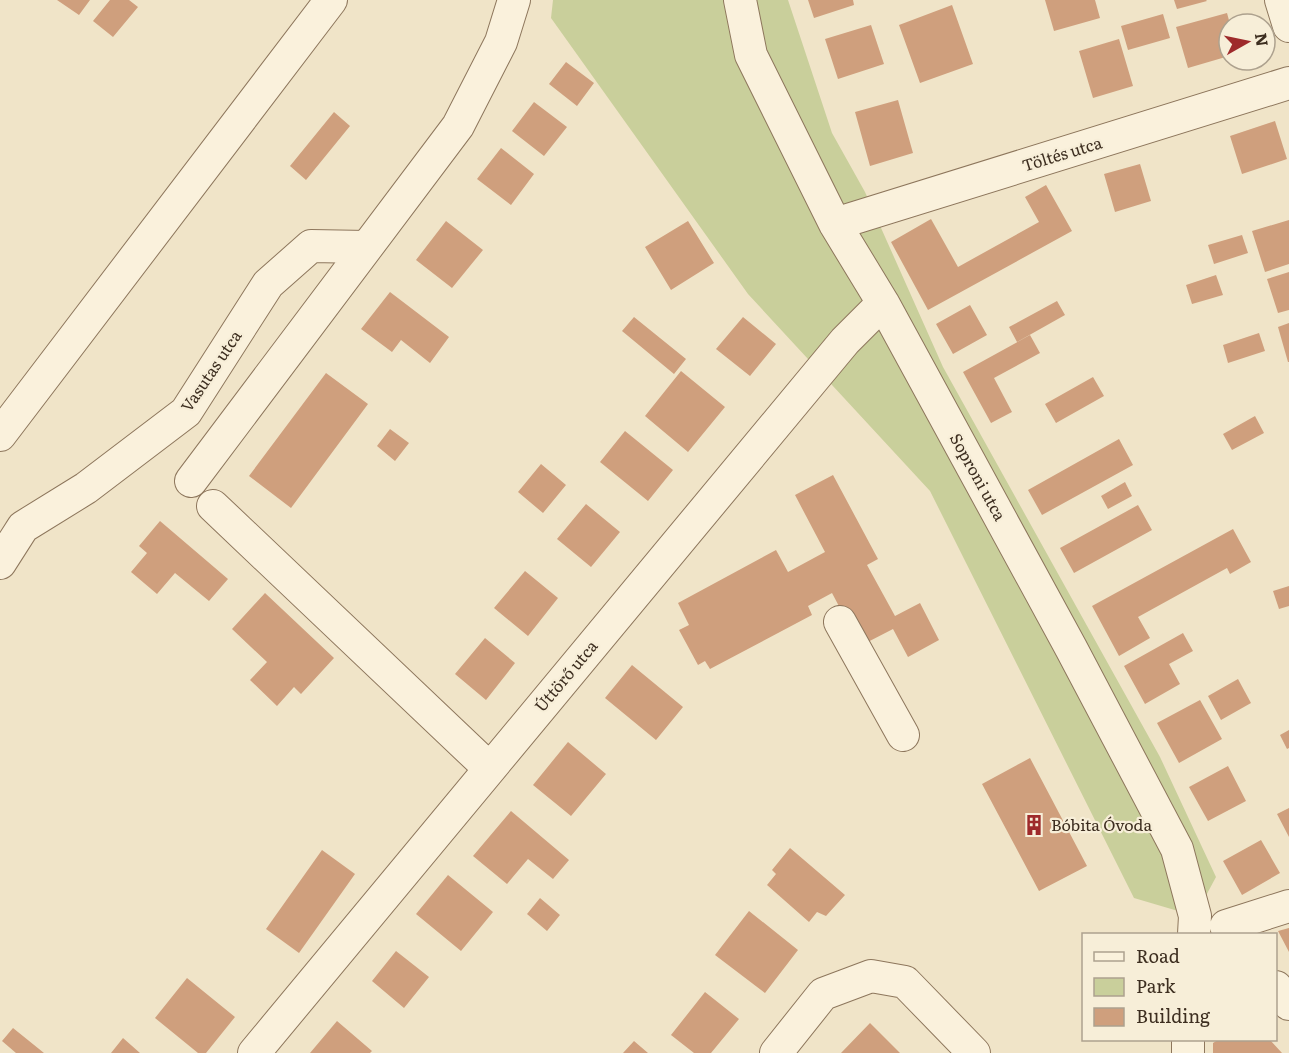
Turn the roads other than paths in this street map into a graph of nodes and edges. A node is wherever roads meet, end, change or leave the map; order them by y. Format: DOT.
graph roads {
  1 [pos="331,0"];
  2 [pos="514,0"];
  3 [pos="719,0"];
  4 [pos="740,0"];
  5 [pos="1281,0"];
  6 [pos="1289,26"];
  7 [pos="751,55"];
  8 [pos="1289,83"];
  9 [pos="835,224"];
  10 [pos="367,247"];
  11 [pos="883,303"];
  12 [pos="0,435"];
  13 [pos="191,481"];
  14 [pos="213,506"];
  15 [pos="0,563"];
  16 [pos="840,622"];
  17 [pos="903,735"];
  18 [pos="489,768"];
  19 [pos="1289,906"];
  20 [pos="1195,925"];
  21 [pos="1230,930"];
  22 [pos="1277,989"];
  23 [pos="1289,1004"];
  24 [pos="254,1053"];
  25 [pos="776,1053"];
  26 [pos="974,1053"];
  1 -- 12 [label="street"];
  2 -- 10 [label="street"];
  3 -- 7 [label="street"];
  4 -- 7 [label="street, Soproni utca"];
  5 -- 6 [label="street"];
  7 -- 9 [label="street, Soproni utca"];
  8 -- 9 [label="street, Töltés utca"];
  9 -- 11 [label="street, Soproni utca"];
  10 -- 13 [label="street"];
  10 -- 15 [label="street, Vasutas utca"];
  11 -- 18 [label="street, Úttörő utca"];
  11 -- 20 [label="street, Soproni utca"];
  14 -- 18 [label="street"];
  16 -- 17 [label="street"];
  18 -- 24 [label="street, Úttörő utca"];
  19 -- 21 [label="street"];
  20 -- 21 [label="street, Soproni utca"];
  22 -- 23 [label="street"];
  25 -- 26 [label="street"];
}
